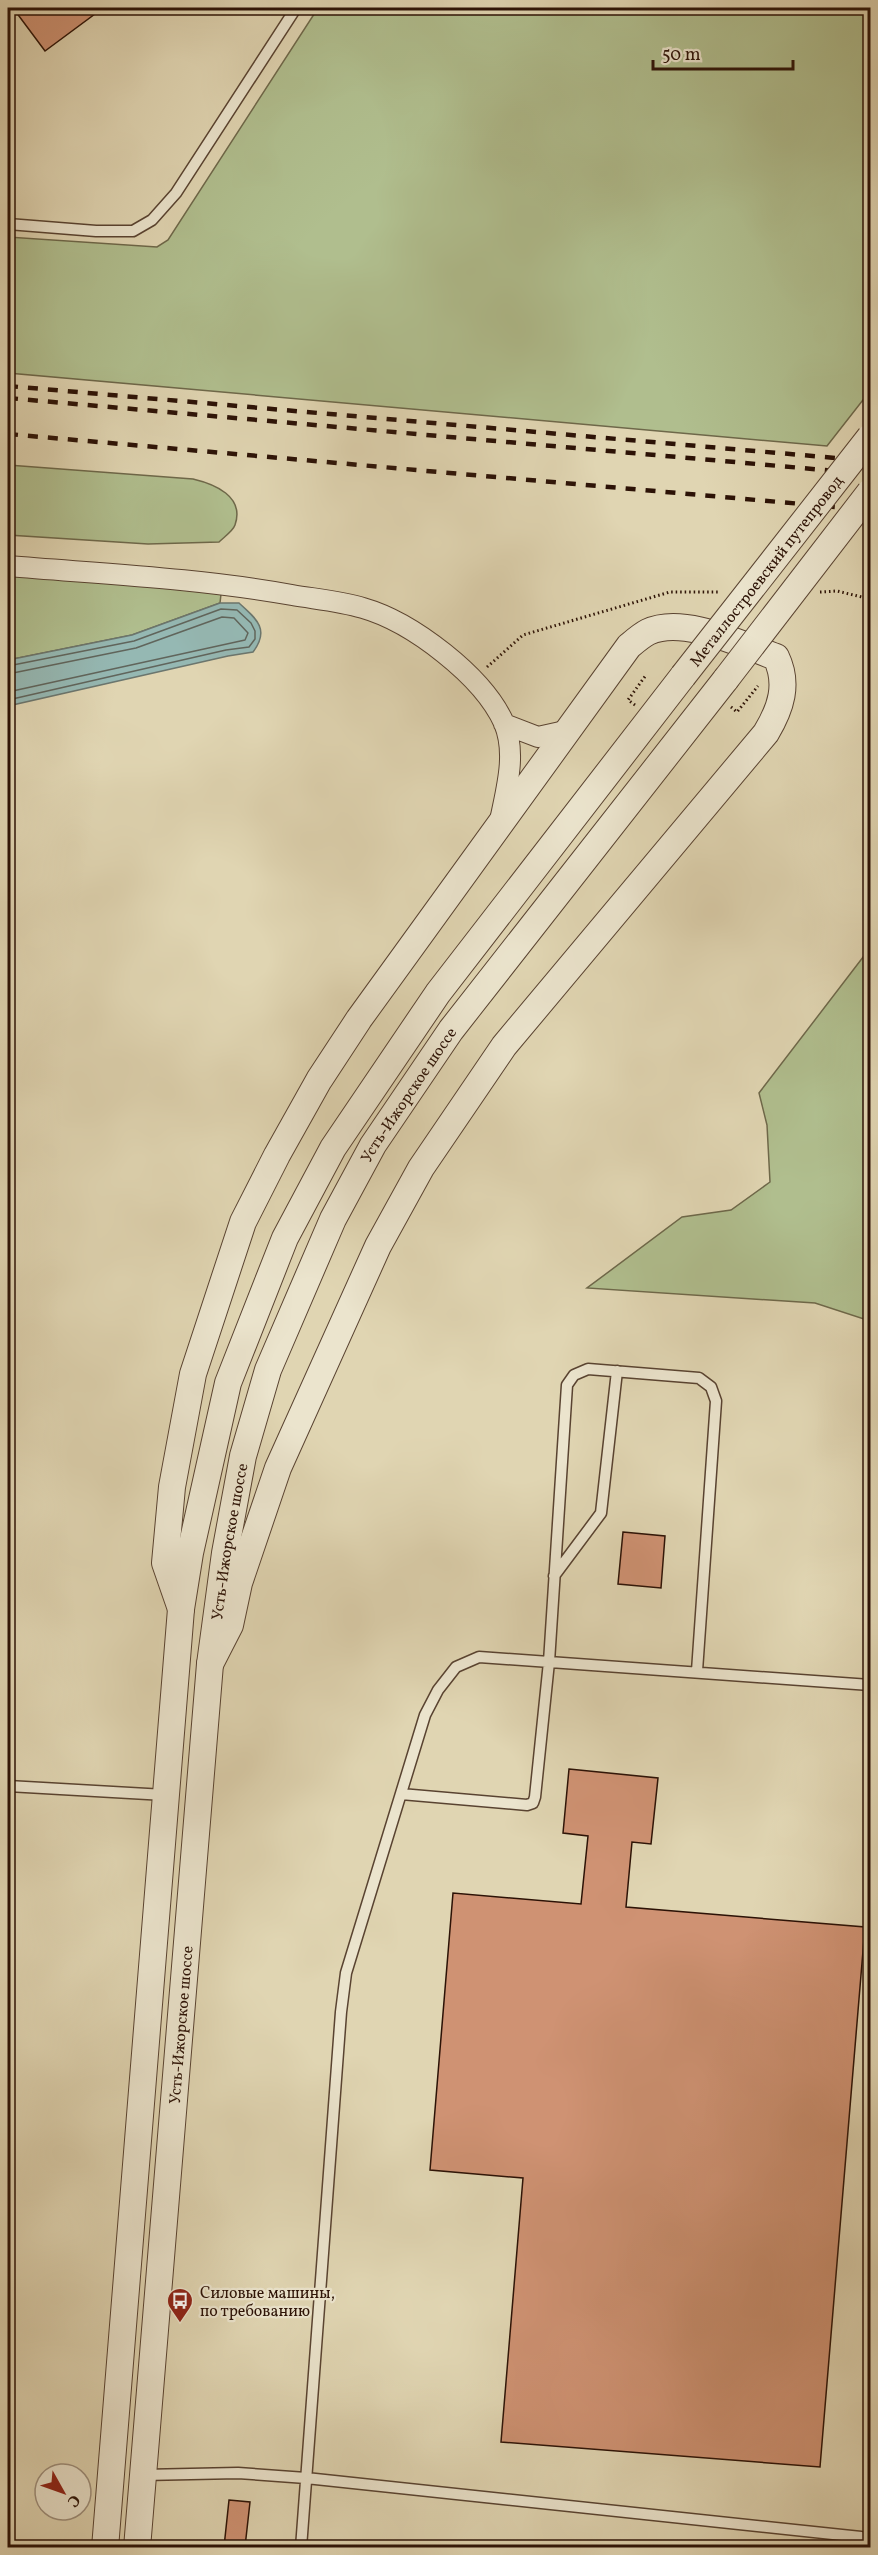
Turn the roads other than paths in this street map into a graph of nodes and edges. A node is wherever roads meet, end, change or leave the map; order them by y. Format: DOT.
graph roads {
  1 [pos="296,8"];
  2 [pos="8,224"];
  3 [pos="870,437"];
  4 [pos="870,492"];
  5 [pos="8,566"];
  6 [pos="683,676"];
  7 [pos="726,679"];
  8 [pos="504,724"];
  9 [pos="566,731"];
  10 [pos="500,821"];
  11 [pos="616,1371"];
  12 [pos="554,1576"];
  13 [pos="181,1609"];
  14 [pos="549,1662"];
  15 [pos="210,1664"];
  16 [pos="697,1671"];
  17 [pos="870,1685"];
  18 [pos="8,1786"];
  19 [pos="401,1794"];
  20 [pos="165,1795"];
  21 [pos="143,2475"];
  22 [pos="306,2478"];
  23 [pos="861,2537"];
  24 [pos="105,2547"];
  25 [pos="137,2547"];
  26 [pos="301,2547"];
  1 -- 2 [label="lane"];
  3 -- 6 [label="street, Металлостроевский путепровод, bridge"];
  4 -- 7 [label="street, Металлостроевский путепровод, bridge"];
  5 -- 8 [label="street"];
  6 -- 13 [label="street, Усть-Ижорское шоссе"];
  7 -- 15 [label="street, Усть-Ижорское шоссе"];
  8 -- 9 [label="street"];
  8 -- 10 [label="street"];
  9 -- 10 [label="street"];
  9 -- 15 [label="street"];
  10 -- 13 [label="street"];
  11 -- 12 [label="lane"];
  11 -- 12 [label="lane"];
  11 -- 16 [label="lane"];
  12 -- 14 [label="lane"];
  13 -- 20 [label="street, Усть-Ижорское шоссе"];
  14 -- 16 [label="lane"];
  14 -- 19 [label="lane"];
  14 -- 19 [label="lane"];
  15 -- 21 [label="street, Усть-Ижорское шоссе"];
  16 -- 17 [label="lane"];
  18 -- 20 [label="lane"];
  19 -- 22 [label="lane"];
  20 -- 24 [label="street, Усть-Ижорское шоссе"];
  21 -- 22 [label="lane"];
  21 -- 25 [label="street, Усть-Ижорское шоссе"];
  22 -- 23 [label="lane"];
  22 -- 26 [label="lane"];
}
